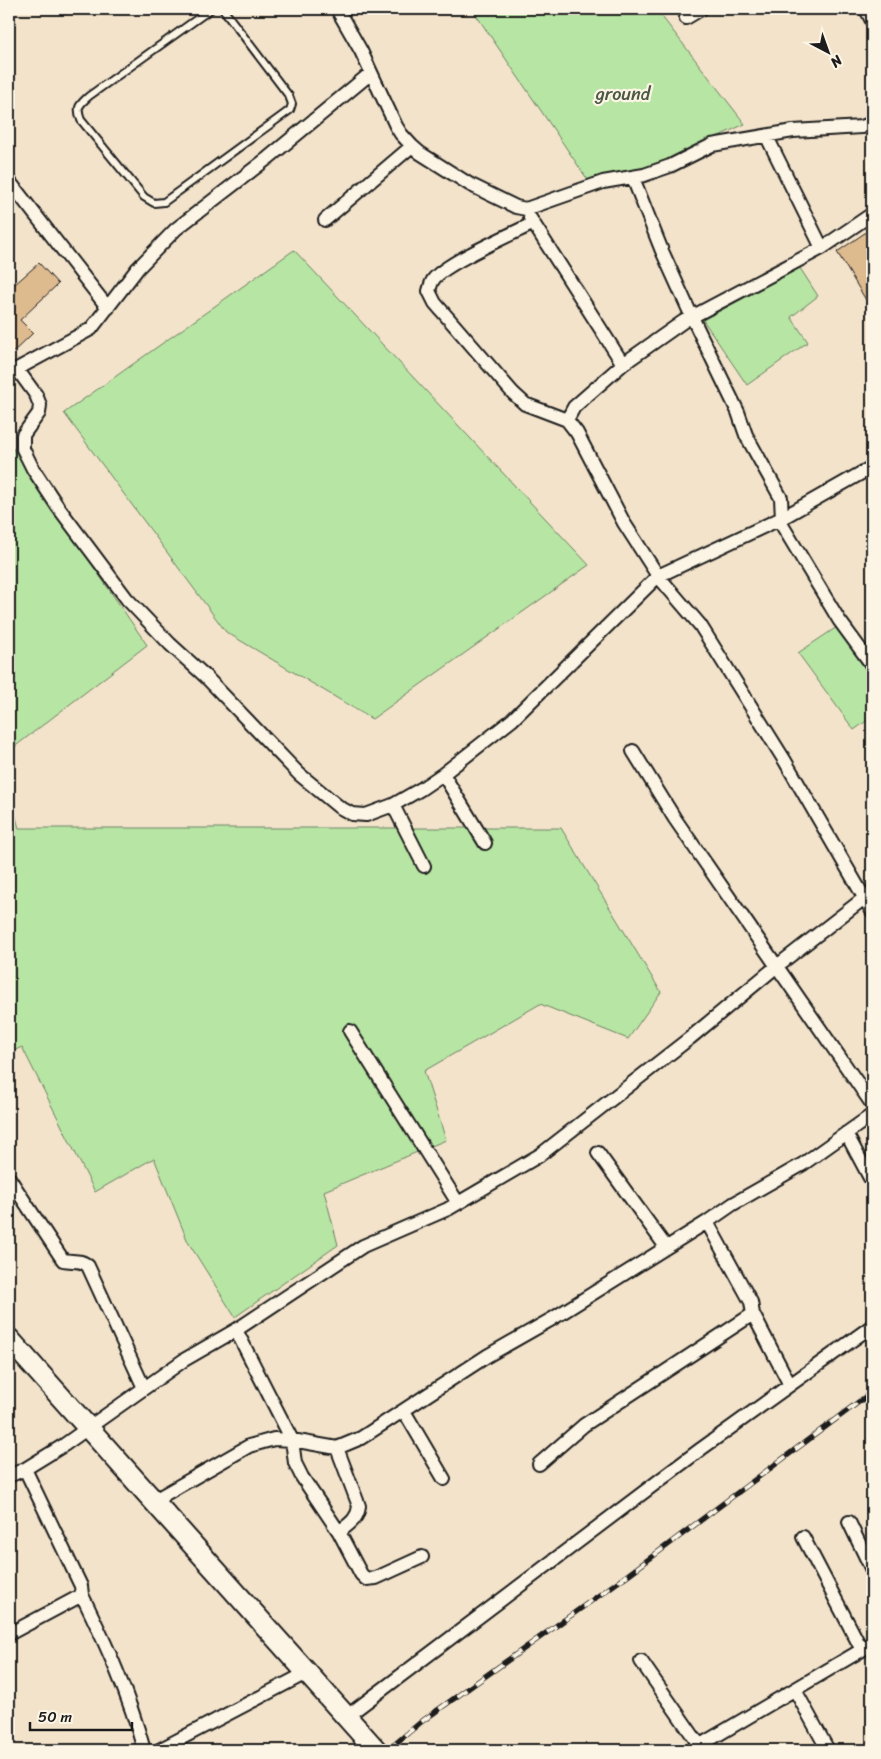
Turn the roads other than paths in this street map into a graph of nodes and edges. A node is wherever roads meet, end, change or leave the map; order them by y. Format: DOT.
graph roads {
  1 [pos="211,9"];
  2 [pos="223,9"];
  3 [pos="337,9"];
  4 [pos="701,9"];
  5 [pos="866,9"];
  6 [pos="686,18"];
  7 [pos="872,21"];
  8 [pos="371,73"];
  9 [pos="872,123"];
  10 [pos="767,137"];
  11 [pos="412,146"];
  12 [pos="634,178"];
  13 [pos="9,181"];
  14 [pos="526,209"];
  15 [pos="872,214"];
  16 [pos="325,220"];
  17 [pos="532,224"];
  18 [pos="822,248"];
  19 [pos="108,308"];
  20 [pos="692,317"];
  21 [pos="623,364"];
  22 [pos="13,369"];
  23 [pos="567,420"];
  24 [pos="872,467"];
  25 [pos="780,519"];
  26 [pos="658,576"];
  27 [pos="872,665"];
  28 [pos="633,751"];
  29 [pos="443,774"];
  30 [pos="393,805"];
  31 [pos="485,843"];
  32 [pos="424,866"];
  33 [pos="868,895"];
  34 [pos="872,911"];
  35 [pos="777,966"];
  36 [pos="350,1031"];
  37 [pos="872,1104"];
  38 [pos="872,1115"];
  39 [pos="846,1133"];
  40 [pos="598,1154"];
  41 [pos="9,1178"];
  42 [pos="870,1178"];
  43 [pos="458,1203"];
  44 [pos="707,1222"];
  45 [pos="666,1247"];
  46 [pos="753,1314"];
  47 [pos="872,1326"];
  48 [pos="236,1330"];
  49 [pos="9,1340"];
  50 [pos="790,1385"];
  51 [pos="144,1388"];
  52 [pos="404,1411"];
  53 [pos="87,1428"];
  54 [pos="292,1440"];
  55 [pos="337,1448"];
  56 [pos="539,1464"];
  57 [pos="24,1469"];
  58 [pos="9,1476"];
  59 [pos="444,1479"];
  60 [pos="153,1501"];
  61 [pos="849,1522"];
  62 [pos="339,1532"];
  63 [pos="803,1538"];
  64 [pos="422,1557"];
  65 [pos="872,1570"];
  66 [pos="82,1595"];
  67 [pos="9,1634"];
  68 [pos="867,1647"];
  69 [pos="641,1661"];
  70 [pos="308,1672"];
  71 [pos="795,1690"];
  72 [pos="346,1717"];
  73 [pos="696,1748"];
  74 [pos="144,1750"];
  75 [pos="159,1750"];
  76 [pos="376,1750"];
  77 [pos="828,1750"];
  1 -- 2 [label="lane"];
  3 -- 8 [label="street"];
  4 -- 6 [label="street"];
  5 -- 7 [label="street"];
  8 -- 11 [label="street"];
  8 -- 19 [label="street"];
  9 -- 10 [label="street"];
  10 -- 12 [label="street"];
  10 -- 18 [label="street"];
  11 -- 14 [label="street"];
  11 -- 16 [label="street"];
  12 -- 14 [label="street"];
  12 -- 20 [label="street"];
  13 -- 19 [label="street"];
  14 -- 17 [label="street"];
  15 -- 18 [label="street"];
  17 -- 21 [label="street"];
  17 -- 23 [label="street"];
  18 -- 20 [label="street"];
  19 -- 22 [label="street"];
  20 -- 21 [label="street"];
  20 -- 25 [label="street"];
  21 -- 23 [label="street"];
  22 -- 30 [label="street"];
  23 -- 26 [label="street"];
  24 -- 25 [label="street"];
  25 -- 26 [label="street"];
  25 -- 27 [label="street"];
  26 -- 29 [label="street"];
  26 -- 33 [label="street"];
  28 -- 35 [label="street"];
  29 -- 30 [label="street"];
  29 -- 31 [label="street"];
  30 -- 32 [label="street"];
  33 -- 34 [label="street"];
  33 -- 35 [label="street"];
  35 -- 37 [label="street"];
  35 -- 43 [label="street"];
  36 -- 43 [label="street"];
  38 -- 39 [label="street"];
  39 -- 42 [label="street"];
  39 -- 44 [label="street"];
  40 -- 45 [label="street"];
  41 -- 51 [label="street"];
  43 -- 48 [label="street"];
  44 -- 45 [label="street"];
  44 -- 46 [label="street"];
  45 -- 52 [label="street"];
  46 -- 50 [label="street"];
  46 -- 56 [label="street"];
  47 -- 50 [label="street"];
  48 -- 51 [label="street"];
  48 -- 54 [label="street"];
  49 -- 53 [label="main road"];
  50 -- 72 [label="street"];
  51 -- 53 [label="street"];
  52 -- 55 [label="street"];
  52 -- 59 [label="street"];
  53 -- 57 [label="street"];
  53 -- 60 [label="main road"];
  54 -- 55 [label="street"];
  54 -- 60 [label="street"];
  54 -- 62 [label="street"];
  55 -- 62 [label="street"];
  57 -- 58 [label="street"];
  57 -- 66 [label="street"];
  60 -- 70 [label="main road"];
  61 -- 65 [label="street"];
  62 -- 64 [label="street"];
  63 -- 68 [label="street"];
  66 -- 67 [label="street"];
  66 -- 74 [label="street"];
  68 -- 71 [label="street"];
  69 -- 73 [label="street"];
  70 -- 72 [label="main road"];
  70 -- 75 [label="street"];
  71 -- 73 [label="street"];
  71 -- 77 [label="street"];
  72 -- 76 [label="main road"];
}
